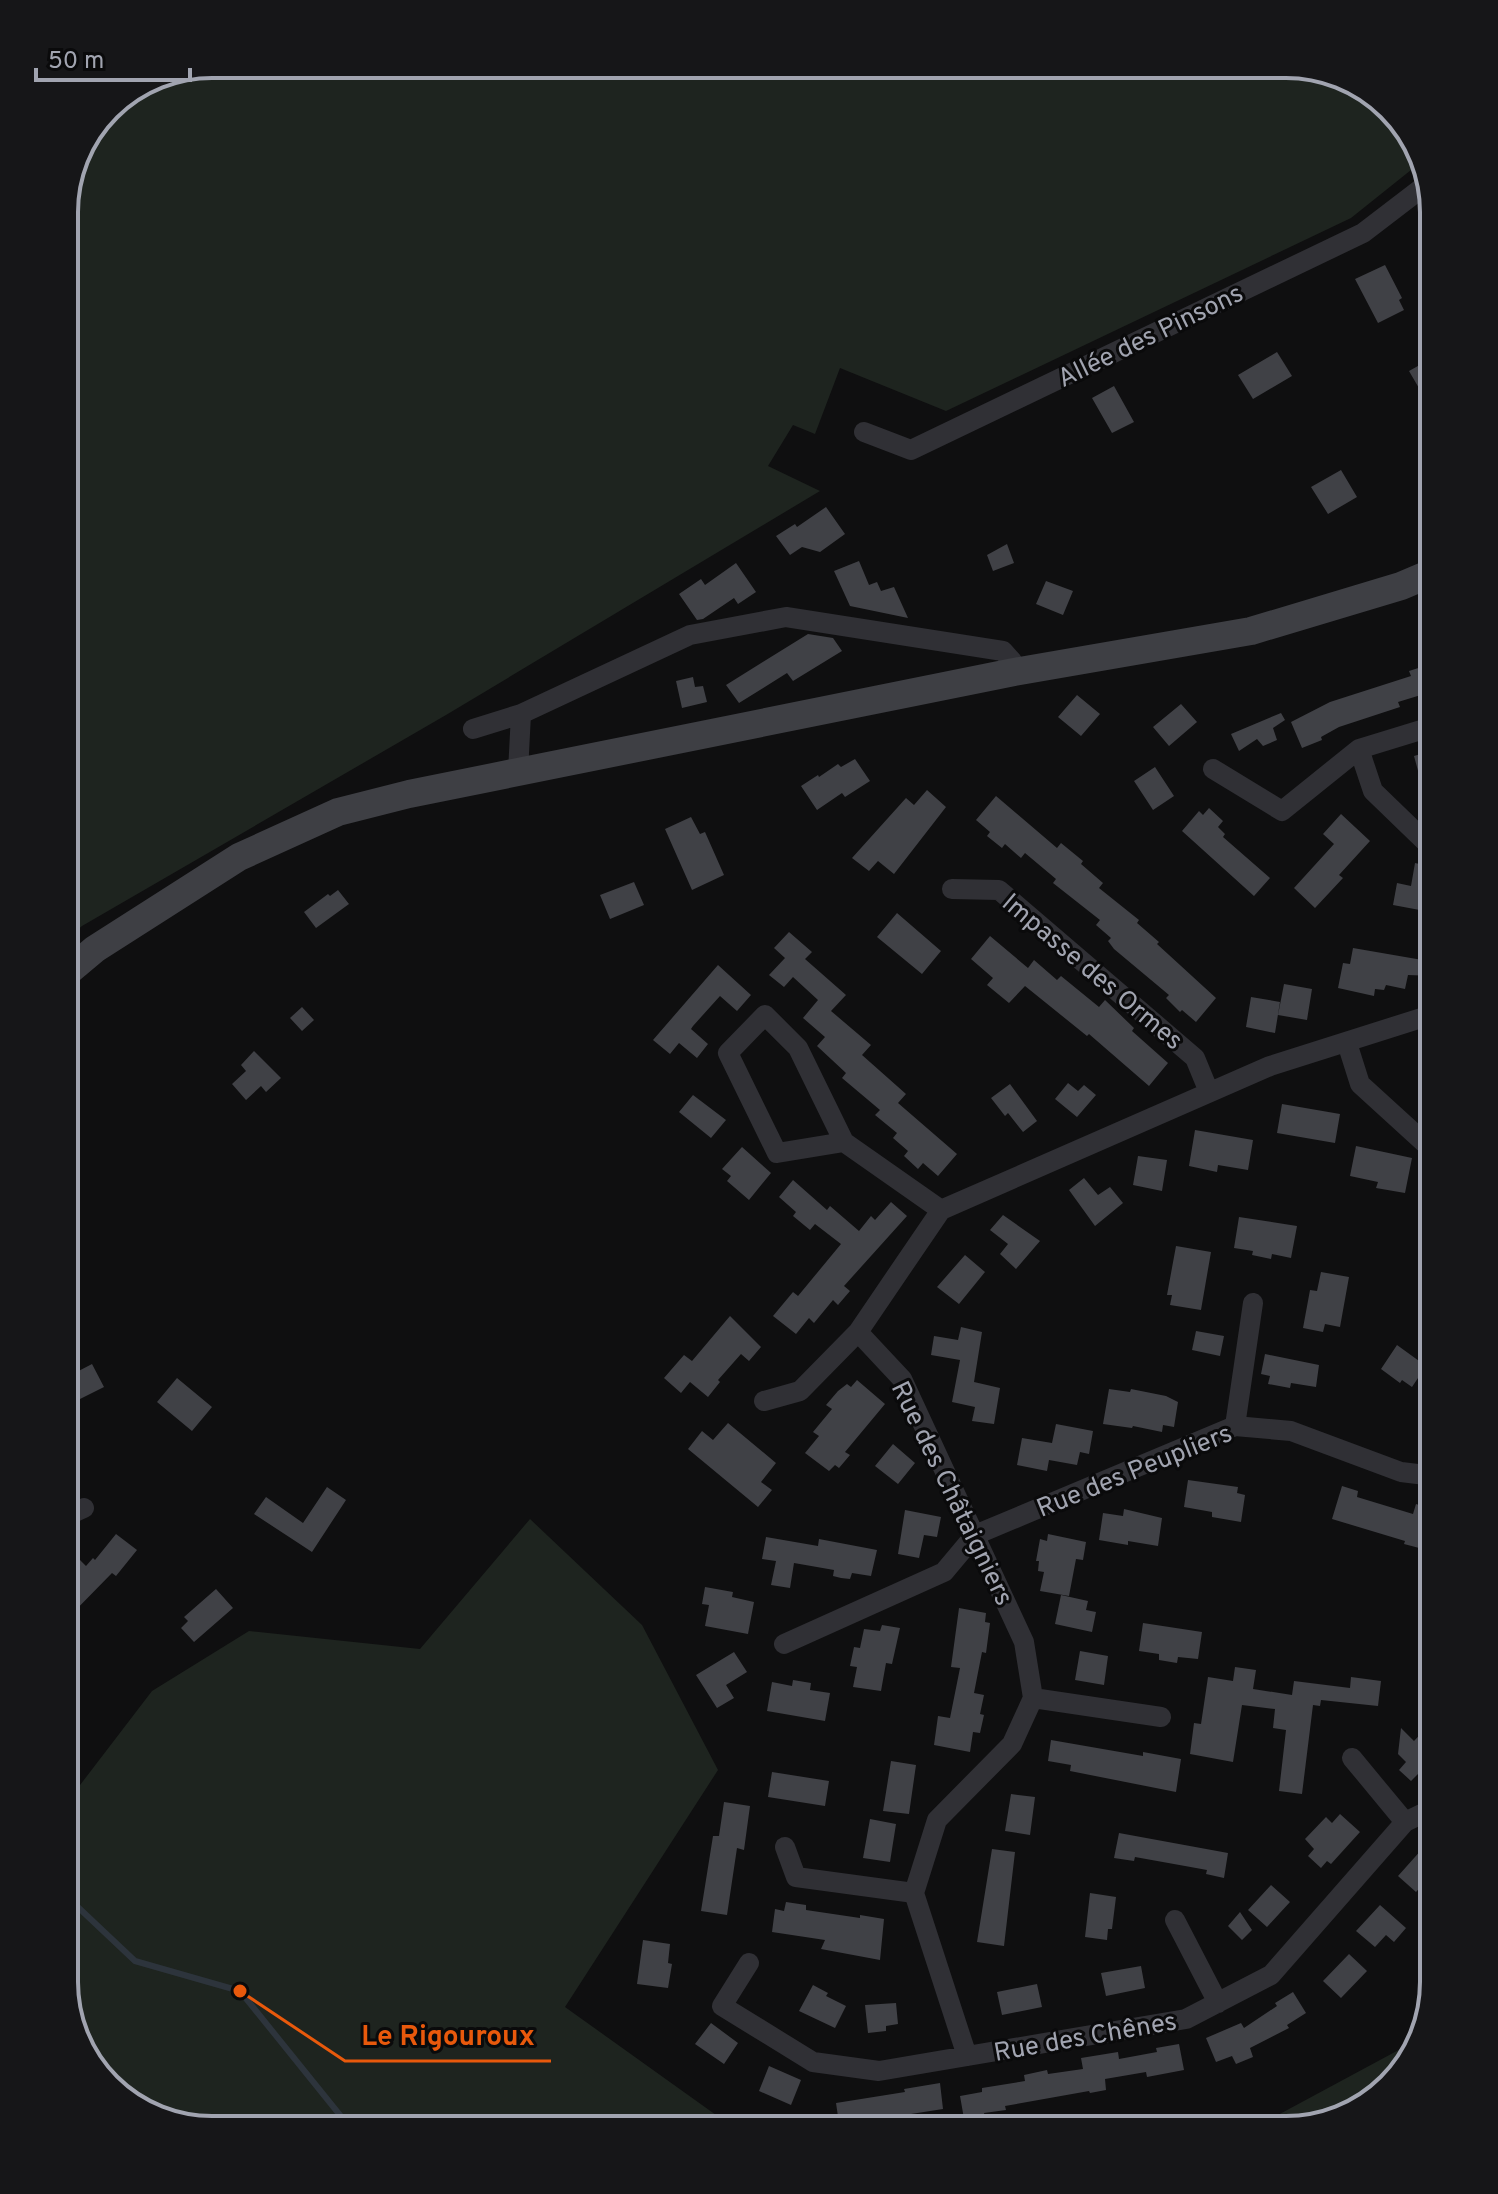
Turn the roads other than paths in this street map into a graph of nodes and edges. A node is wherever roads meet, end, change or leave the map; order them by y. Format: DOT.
graph roads {
  1 [pos="1418,191"];
  2 [pos="864,432"];
  3 [pos="1420,578"];
  4 [pos="1014,672"];
  5 [pos="521,714"];
  6 [pos="473,729"];
  7 [pos="1420,730"];
  8 [pos="1359,749"];
  9 [pos="1213,769"];
  10 [pos="518,772"];
  11 [pos="1420,836"];
  12 [pos="952,889"];
  13 [pos="78,963"];
  14 [pos="1420,1019"];
  15 [pos="1347,1043"];
  16 [pos="1209,1092"];
  17 [pos="1420,1139"];
  18 [pos="844,1142"];
  19 [pos="941,1210"];
  20 [pos="1253,1303"];
  21 [pos="858,1332"];
  22 [pos="764,1401"];
  23 [pos="1235,1426"];
  24 [pos="1420,1474"];
  25 [pos="84,1508"];
  26 [pos="78,1511"];
  27 [pos="975,1535"];
  28 [pos="784,1644"];
  29 [pos="1033,1698"];
  30 [pos="1161,1717"];
  31 [pos="1352,1758"];
  32 [pos="1420,1815"];
  33 [pos="1405,1822"];
  34 [pos="785,1847"];
  35 [pos="914,1893"];
  36 [pos="1175,1920"];
  37 [pos="749,1963"];
  38 [pos="1218,2003"];
  39 [pos="967,2056"];
  1 -- 2 [label="street, Allée des Pinsons"];
  3 -- 4 [label="main road"];
  4 -- 5 [label="street"];
  4 -- 10 [label="main road"];
  5 -- 6 [label="street"];
  5 -- 10 [label="street"];
  7 -- 8 [label="street"];
  8 -- 9 [label="street"];
  8 -- 11 [label="street"];
  10 -- 13 [label="main road"];
  12 -- 16 [label="street, Impasse des Ormes"];
  14 -- 15 [label="street"];
  15 -- 16 [label="street"];
  15 -- 17 [label="street"];
  16 -- 19 [label="street"];
  18 -- 18 [label="street"];
  18 -- 19 [label="street"];
  19 -- 21 [label="street"];
  20 -- 23 [label="street"];
  21 -- 22 [label="street"];
  21 -- 27 [label="street, Rue des Châtaigniers"];
  23 -- 24 [label="street, Rue des Peupliers"];
  23 -- 27 [label="street, Rue des Peupliers"];
  25 -- 26 [label="street"];
  27 -- 28 [label="street"];
  27 -- 29 [label="street, Rue des Châtaigniers"];
  29 -- 30 [label="street"];
  29 -- 35 [label="street"];
  31 -- 33 [label="street"];
  32 -- 33 [label="street, Rue des Chênes"];
  33 -- 38 [label="street, Rue des Chênes"];
  34 -- 35 [label="street"];
  35 -- 39 [label="street"];
  36 -- 38 [label="street"];
  37 -- 39 [label="street, Rue des Chênes"];
  38 -- 39 [label="street, Rue des Chênes"];
}
